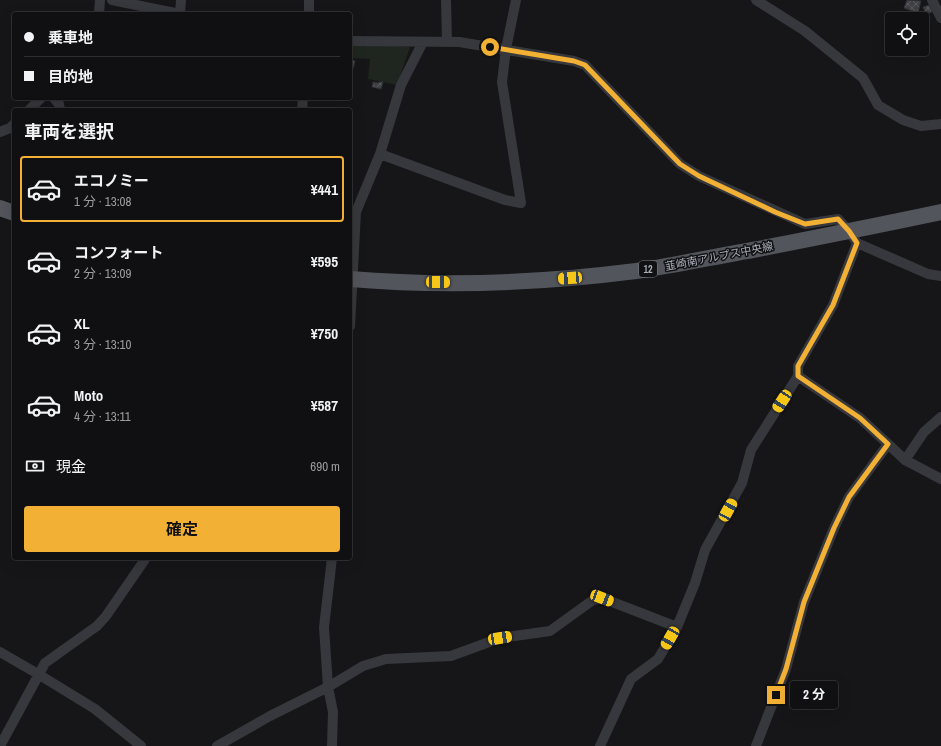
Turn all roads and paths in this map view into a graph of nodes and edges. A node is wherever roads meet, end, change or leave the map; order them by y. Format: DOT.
graph roads {
  1 [pos="100,0"];
  2 [pos="112,0"];
  3 [pos="181,0"];
  4 [pos="309,0"];
  5 [pos="446,0"];
  6 [pos="516,0"];
  7 [pos="756,0"];
  8 [pos="932,0"];
  9 [pos="99,12"];
  10 [pos="170,12"];
  11 [pos="180,12"];
  12 [pos="308,12"];
  13 [pos="941,18"];
  14 [pos="352,41"];
  15 [pos="423,42"];
  16 [pos="447,42"];
  17 [pos="506,49"];
  18 [pos="39,100"];
  19 [pos="31,108"];
  20 [pos="941,124"];
  21 [pos="12,126"];
  22 [pos="0,132"];
  23 [pos="380,154"];
  24 [pos="0,208"];
  25 [pos="12,212"];
  26 [pos="941,212"];
  27 [pos="853,237"];
  28 [pos="941,276"];
  29 [pos="352,279"];
  30 [pos="798,376"];
  31 [pos="941,417"];
  32 [pos="888,444"];
  33 [pos="905,460"];
  34 [pos="941,479"];
  35 [pos="145,560"];
  36 [pos="332,560"];
  37 [pos="677,628"];
  38 [pos="0,652"];
  39 [pos="38,674"];
  40 [pos="328,687"];
  41 [pos="0,746"];
  42 [pos="141,746"];
  43 [pos="217,746"];
  44 [pos="332,746"];
  45 [pos="600,746"];
  46 [pos="756,746"];
  1 -- 9 [label="street"];
  2 -- 10 [label="street"];
  3 -- 11 [label="street"];
  4 -- 12 [label="street"];
  5 -- 16 [label="street"];
  6 -- 17 [label="street"];
  7 -- 20 [label="street"];
  8 -- 13 [label="street"];
  14 -- 15 [label="street"];
  15 -- 16 [label="street"];
  15 -- 23 [label="street"];
  16 -- 17 [label="street"];
  17 -- 23 [label="street"];
  17 -- 27 [label="street"];
  18 -- 19 [label="street"];
  21 -- 22 [label="street"];
  23 -- 29 [label="street"];
  24 -- 25 [label="main road"];
  26 -- 27 [label="main road, 韮崎南アルプス中央線 / 12"];
  27 -- 28 [label="street"];
  27 -- 29 [label="main road, 韮崎南アルプス中央線 / 12"];
  27 -- 30 [label="street"];
  30 -- 32 [label="street"];
  30 -- 37 [label="street"];
  31 -- 33 [label="street"];
  32 -- 33 [label="street"];
  32 -- 46 [label="street"];
  33 -- 34 [label="street"];
  35 -- 39 [label="street"];
  36 -- 40 [label="street"];
  37 -- 40 [label="street"];
  37 -- 45 [label="street"];
  38 -- 39 [label="street"];
  39 -- 41 [label="street"];
  39 -- 42 [label="street"];
  40 -- 43 [label="street"];
  40 -- 44 [label="street"];
}
